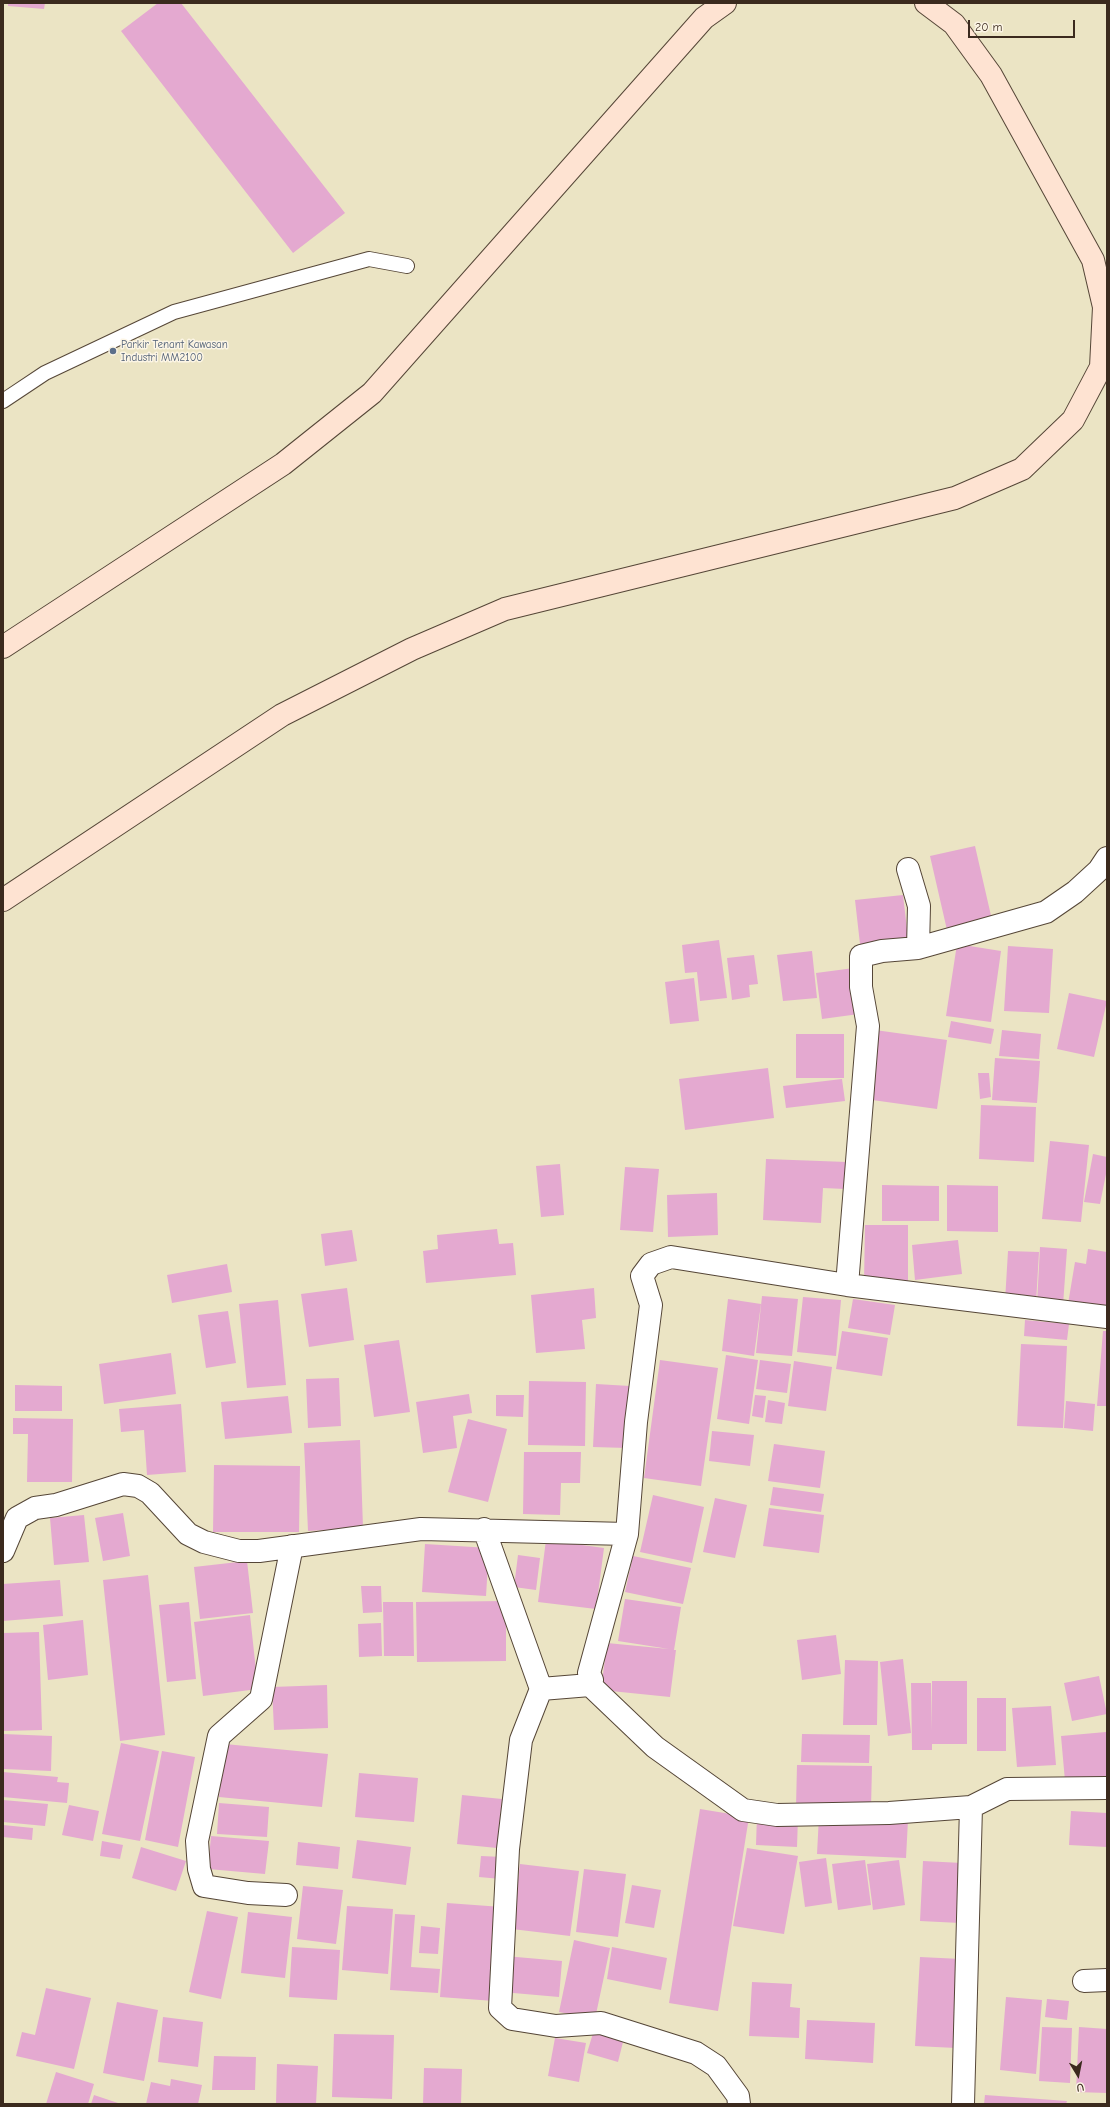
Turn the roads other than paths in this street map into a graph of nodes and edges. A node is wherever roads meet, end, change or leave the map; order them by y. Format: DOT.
graph roads {
  1 [pos="725,3"];
  2 [pos="926,3"];
  3 [pos="407,266"];
  4 [pos="3,401"];
  5 [pos="3,647"];
  6 [pos="1107,858"];
  7 [pos="908,870"];
  8 [pos="3,900"];
  9 [pos="918,948"];
  10 [pos="847,1285"];
  11 [pos="1107,1318"];
  12 [pos="484,1529"];
  13 [pos="627,1534"];
  14 [pos="292,1546"];
  15 [pos="3,1551"];
  16 [pos="590,1685"];
  17 [pos="540,1689"];
  18 [pos="1107,1788"];
  19 [pos="971,1807"];
  20 [pos="286,1895"];
  21 [pos="1107,1980"];
  22 [pos="1084,1981"];
  23 [pos="739,2104"];
  24 [pos="963,2104"];
  1 -- 5 [label="main road"];
  2 -- 8 [label="main road"];
  3 -- 4 [label="lane"];
  6 -- 9 [label="street"];
  7 -- 9 [label="street"];
  9 -- 10 [label="street"];
  10 -- 11 [label="street"];
  10 -- 13 [label="street"];
  12 -- 13 [label="street"];
  12 -- 14 [label="street"];
  12 -- 17 [label="street"];
  13 -- 16 [label="street"];
  14 -- 15 [label="street"];
  14 -- 20 [label="street"];
  16 -- 17 [label="street"];
  16 -- 19 [label="street"];
  17 -- 23 [label="street"];
  18 -- 19 [label="street"];
  19 -- 24 [label="street"];
  21 -- 22 [label="street"];
}
